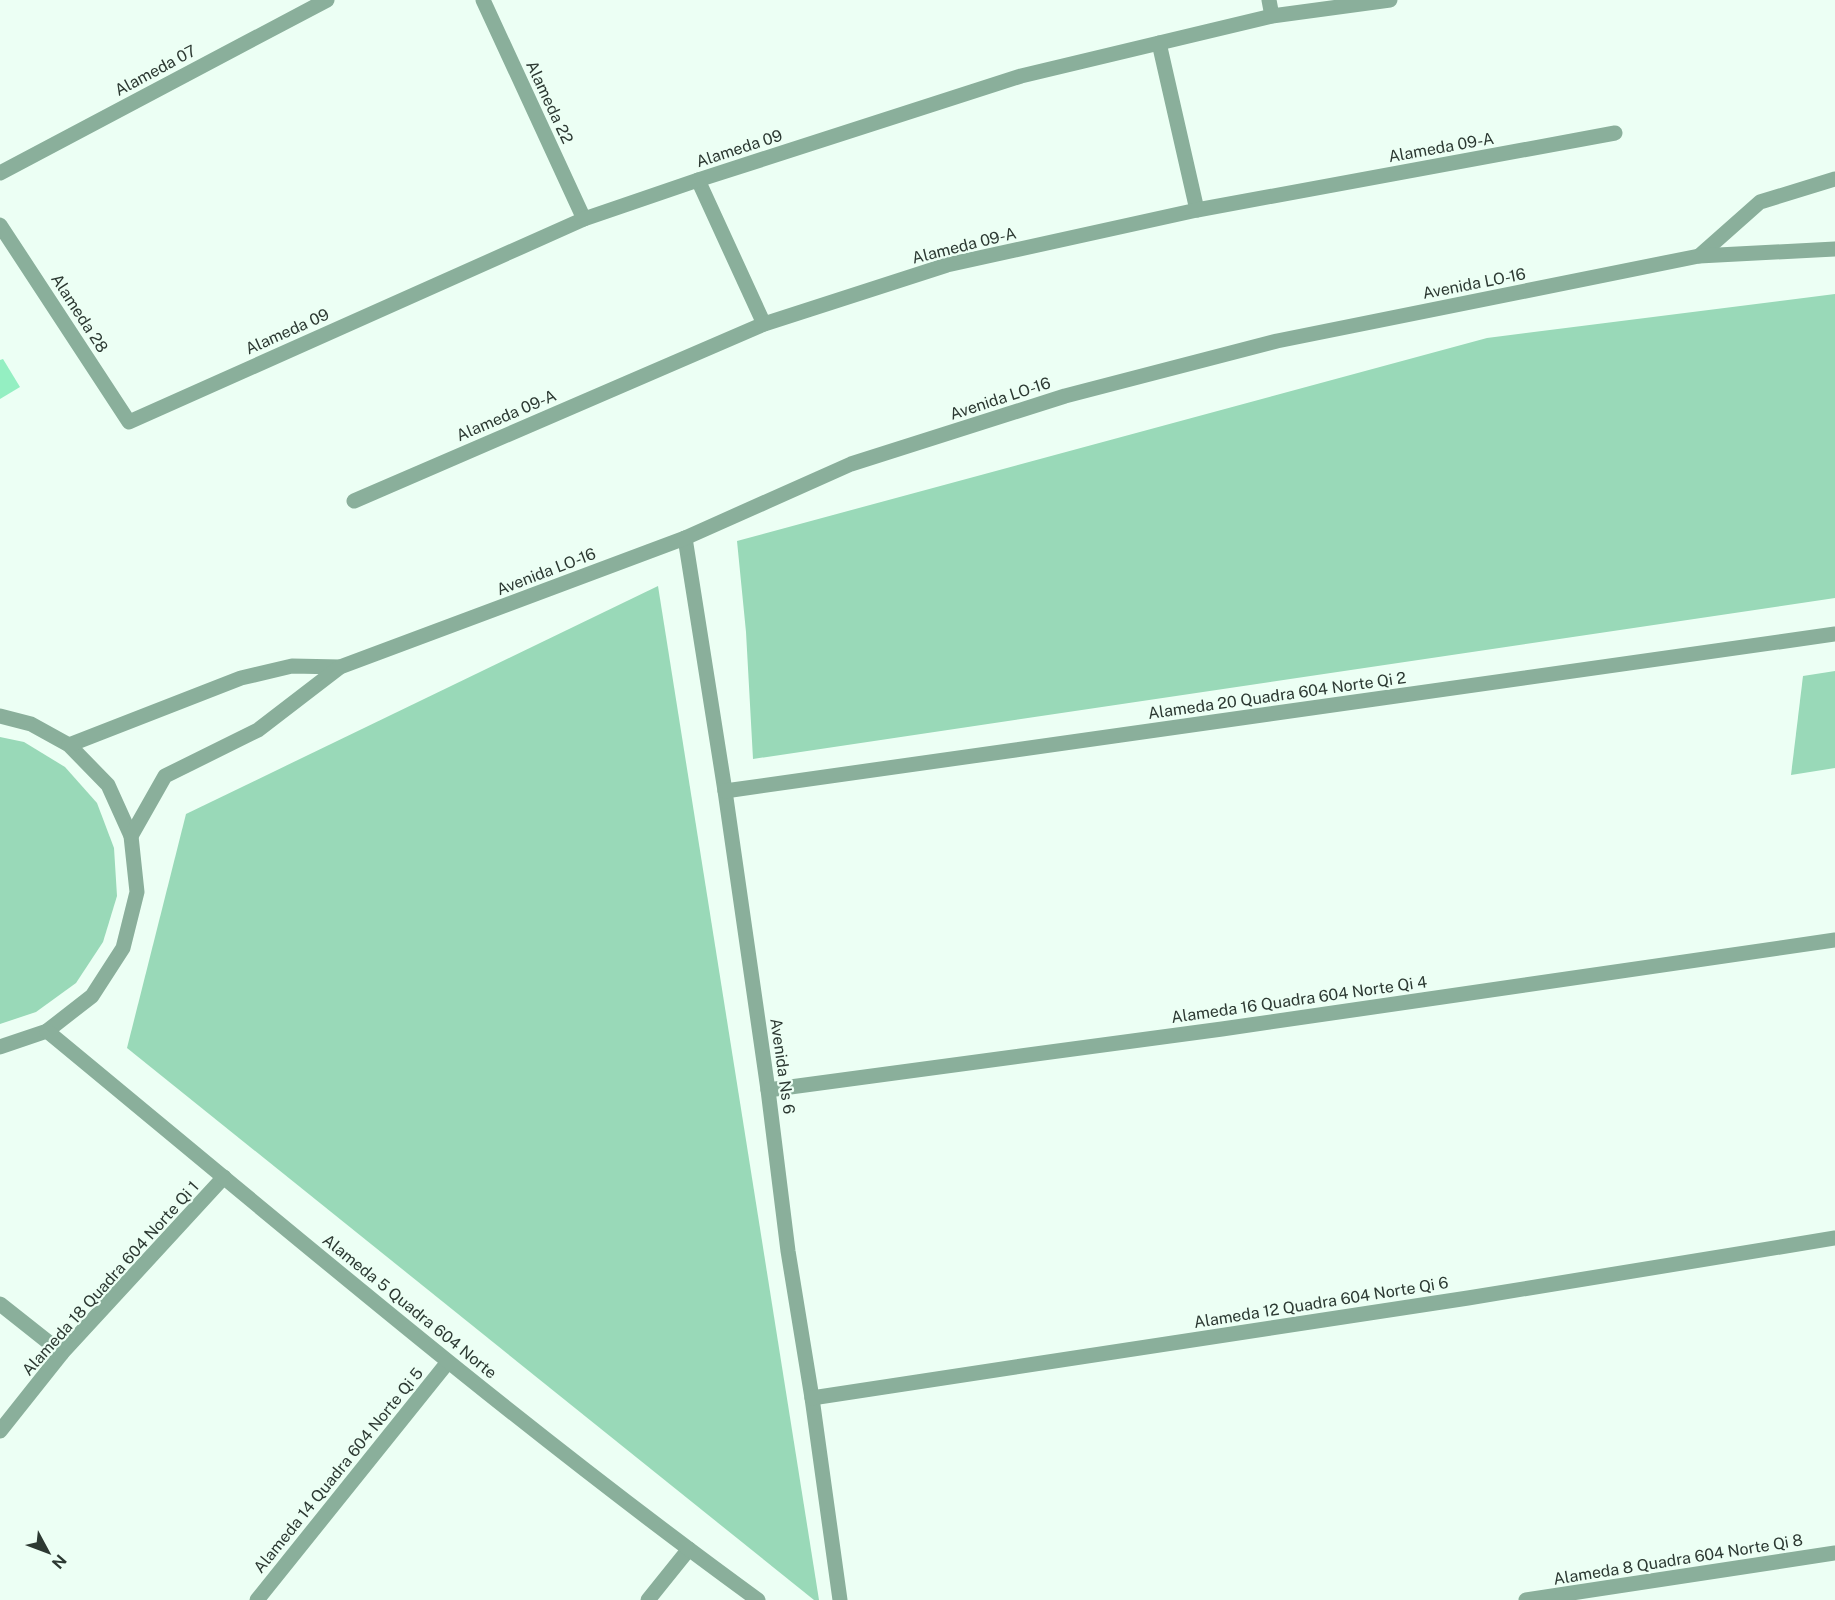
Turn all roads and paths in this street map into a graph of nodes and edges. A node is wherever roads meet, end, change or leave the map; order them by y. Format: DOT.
graph roads {
  1 [pos="327,0"];
  2 [pos="483,0"];
  3 [pos="1269,0"];
  4 [pos="1390,0"];
  5 [pos="1272,16"];
  6 [pos="1159,43"];
  7 [pos="1615,133"];
  8 [pos="0,173"];
  9 [pos="1835,179"];
  10 [pos="698,180"];
  11 [pos="1197,210"];
  12 [pos="584,219"];
  13 [pos="0,225"];
  14 [pos="1835,249"];
  15 [pos="1700,256"];
  16 [pos="764,324"];
  17 [pos="129,422"];
  18 [pos="354,501"];
  19 [pos="685,538"];
  20 [pos="1835,634"];
  21 [pos="340,667"];
  22 [pos="0,716"];
  23 [pos="69,745"];
  24 [pos="725,791"];
  25 [pos="131,836"];
  26 [pos="1835,940"];
  27 [pos="47,1031"];
  28 [pos="0,1047"];
  29 [pos="768,1090"];
  30 [pos="224,1177"];
  31 [pos="1835,1238"];
  32 [pos="0,1304"];
  33 [pos="62,1353"];
  34 [pos="448,1362"];
  35 [pos="812,1398"];
  36 [pos="0,1431"];
  37 [pos="689,1549"];
  38 [pos="1835,1553"];
  39 [pos="256,1600"];
  40 [pos="648,1600"];
  41 [pos="759,1600"];
  42 [pos="840,1600"];
  43 [pos="1526,1600"];
  1 -- 8 [label="street, Alameda 07"];
  2 -- 12 [label="street, Alameda 22"];
  3 -- 5 [label="street"];
  4 -- 5 [label="street, Alameda 09"];
  5 -- 6 [label="street, Alameda 09"];
  6 -- 10 [label="street, Alameda 09"];
  6 -- 11 [label="street"];
  7 -- 11 [label="street, Alameda 09-A"];
  9 -- 15 [label="street"];
  10 -- 12 [label="street, Alameda 09"];
  10 -- 16 [label="street"];
  11 -- 16 [label="street, Alameda 09-A"];
  12 -- 17 [label="street, Alameda 09"];
  13 -- 17 [label="street, Alameda 28"];
  14 -- 15 [label="street, Avenida LO-16"];
  15 -- 19 [label="street, Avenida LO-16"];
  16 -- 18 [label="street, Alameda 09-A"];
  19 -- 21 [label="street, Avenida LO-16"];
  19 -- 24 [label="street, Avenida Ns 6"];
  20 -- 24 [label="street, Alameda 20 Quadra 604 Norte Qi 2"];
  21 -- 23 [label="street, Avenida LO-16"];
  21 -- 25 [label="street, Avenida LO-16"];
  22 -- 23 [label="street"];
  23 -- 25 [label="street"];
  24 -- 29 [label="street, Avenida Ns 6"];
  25 -- 27 [label="street"];
  26 -- 29 [label="street, Alameda 16 Quadra 604 Norte Qi 4"];
  27 -- 28 [label="street"];
  27 -- 30 [label="street, Alameda 5 Quadra 604 Norte"];
  29 -- 35 [label="street, Avenida Ns 6"];
  30 -- 33 [label="street, Alameda 18 Quadra 604 Norte Qi 1"];
  30 -- 34 [label="street, Alameda 5 Quadra 604 Norte"];
  31 -- 35 [label="street, Alameda 12 Quadra 604 Norte Qi 6"];
  32 -- 33 [label="street"];
  33 -- 36 [label="street, Alameda 18 Quadra 604 Norte Qi 1"];
  34 -- 37 [label="street, Alameda 5 Quadra 604 Norte"];
  34 -- 39 [label="street, Alameda 14 Quadra 604 Norte Qi 5"];
  35 -- 42 [label="street, Avenida Ns 6"];
  37 -- 40 [label="street"];
  37 -- 41 [label="street, Alameda 5 Quadra 604 Norte"];
  38 -- 43 [label="street, Alameda 8 Quadra 604 Norte Qi 8"];
}
